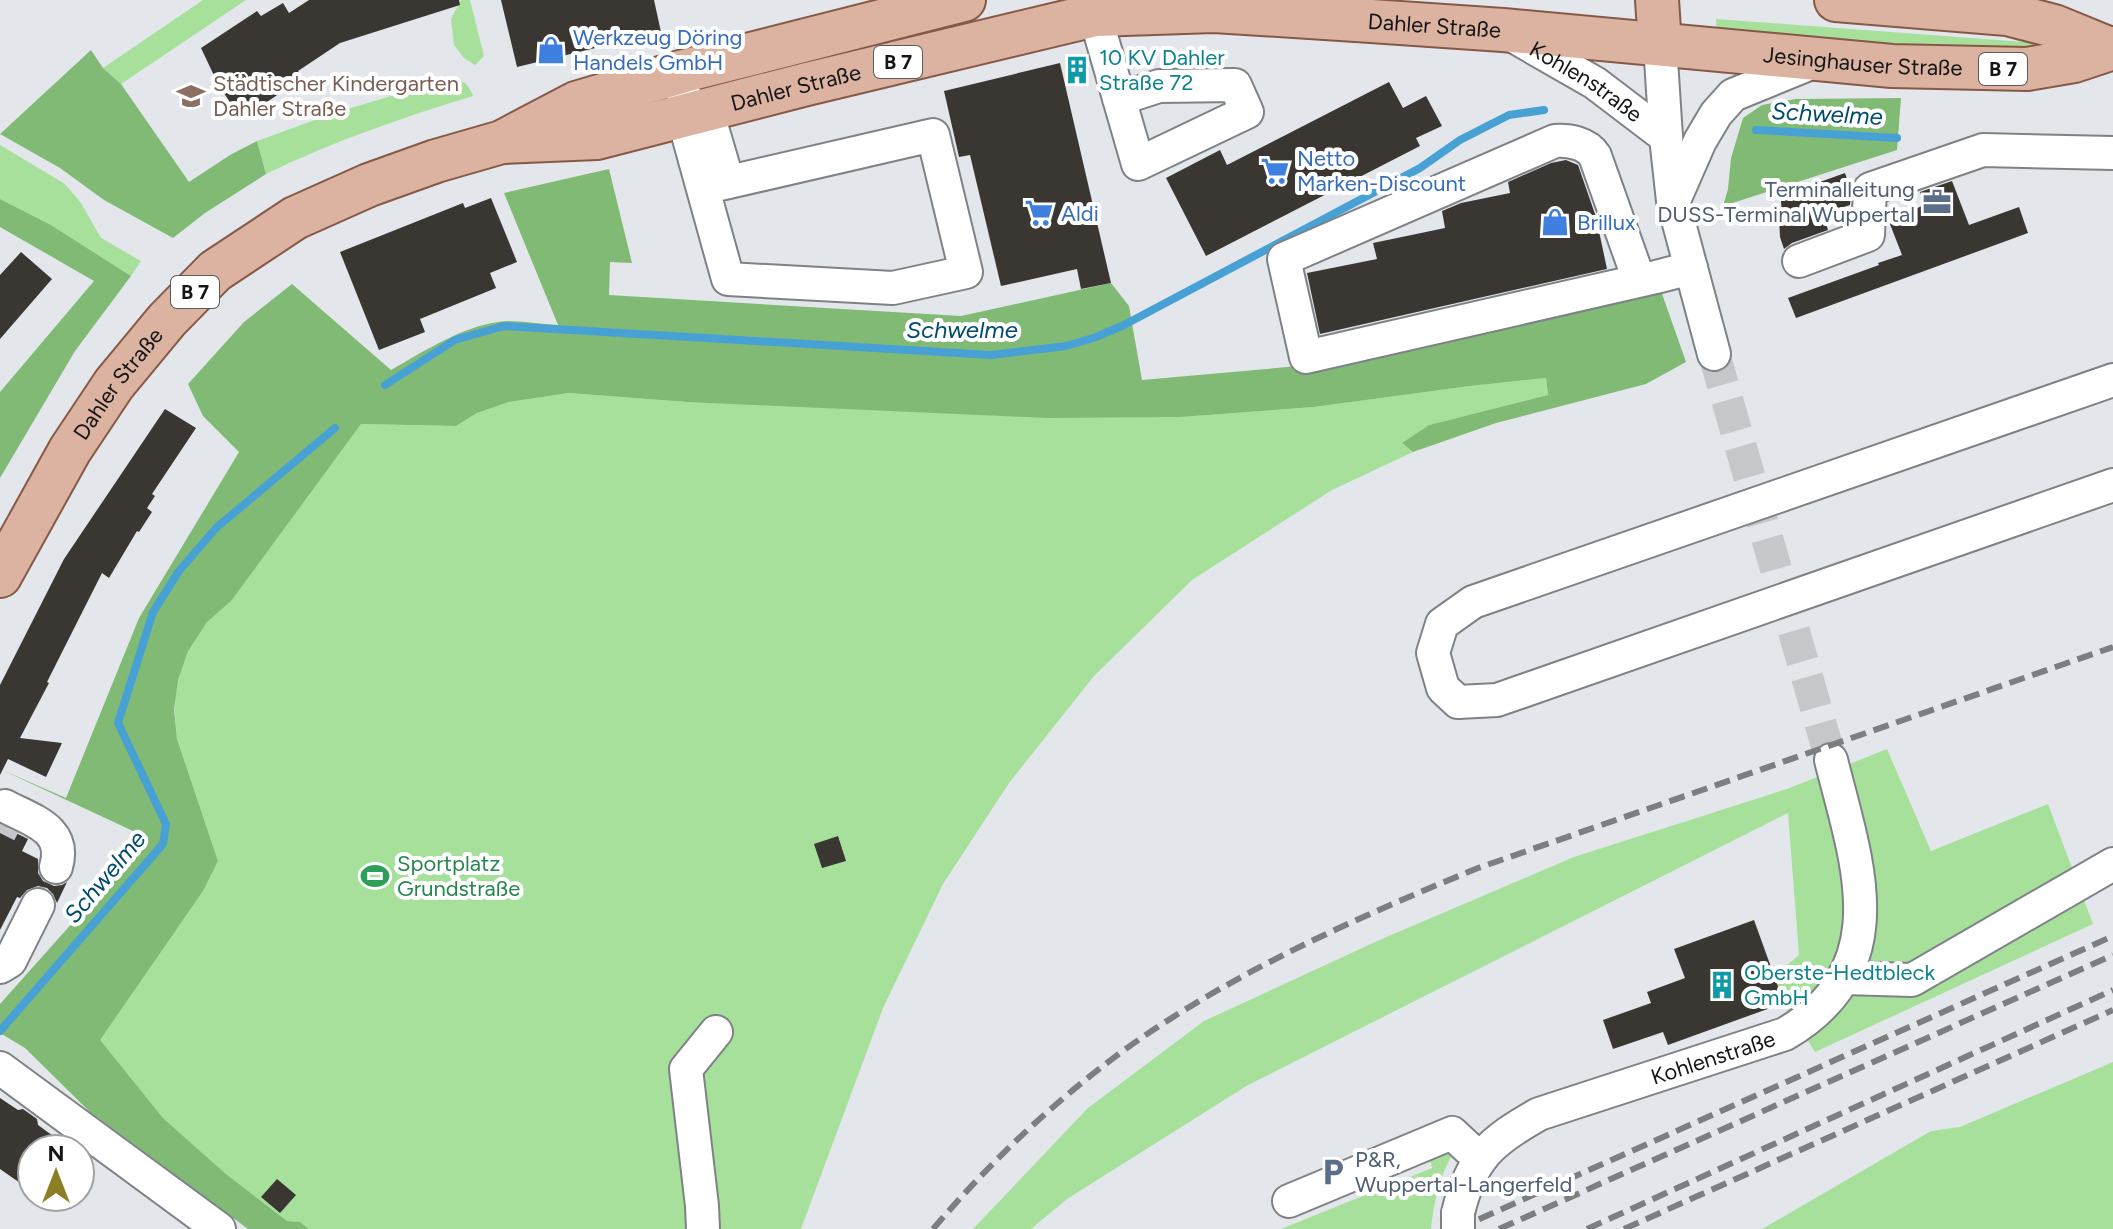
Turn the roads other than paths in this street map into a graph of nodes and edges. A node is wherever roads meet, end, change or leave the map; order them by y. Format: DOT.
graph roads {
  1 [pos="964,0"];
  2 [pos="980,0"];
  3 [pos="1657,0"];
  4 [pos="1836,0"];
  5 [pos="1095,15"];
  6 [pos="1503,30"];
  7 [pos="990,40"];
  8 [pos="1660,44"];
  9 [pos="2112,48"];
  10 [pos="1821,59"];
  11 [pos="684,71"];
  12 [pos="1119,99"];
  13 [pos="695,114"];
  14 [pos="1666,137"];
  15 [pos="502,142"];
  16 [pos="2113,153"];
  17 [pos="716,185"];
  18 [pos="1673,201"];
  19 [pos="1799,261"];
  20 [pos="1691,268"];
  21 [pos="1639,280"];
  22 [pos="1714,354"];
  23 [pos="2113,380"];
  24 [pos="2113,485"];
  25 [pos="0,576"];
  26 [pos="1831,760"];
  27 [pos="3,812"];
  28 [pos="2113,864"];
  29 [pos="56,867"];
  30 [pos="38,905"];
  31 [pos="0,967"];
  32 [pos="1844,978"];
  33 [pos="716,1032"];
  34 [pos="0,1068"];
  35 [pos="1482,1157"];
  36 [pos="1289,1201"];
  37 [pos="1458,1221"];
  38 [pos="219,1229"];
  39 [pos="703,1229"];
  1 -- 11 [label="main road, Dahler Straße / B 7"];
  2 -- 7 [label="street"];
  3 -- 8 [label="main road, Kohlenstraße"];
  4 -- 9 [label="main road, Jesinghauser Straße / B 7"];
  5 -- 6 [label="main road, Dahler Straße / B 7"];
  5 -- 7 [label="main road, Dahler Straße / B 7"];
  5 -- 12 [label="street"];
  6 -- 8 [label="main road, Dahler Straße / B 7"];
  6 -- 14 [label="street, Kohlenstraße"];
  7 -- 13 [label="main road, Dahler Straße / B 7"];
  8 -- 10 [label="main road, Jesinghauser Straße / B 7"];
  8 -- 14 [label="street, Kohlenstraße"];
  9 -- 10 [label="main road, Jesinghauser Straße / B 7"];
  10 -- 18 [label="street"];
  11 -- 13 [label="street"];
  11 -- 15 [label="main road, Dahler Straße / B 7"];
  13 -- 15 [label="main road, Dahler Straße / B 7"];
  13 -- 17 [label="street"];
  14 -- 18 [label="street, Kohlenstraße"];
  15 -- 25 [label="main road, Dahler Straße / B 7"];
  16 -- 19 [label="street"];
  17 -- 17 [label="street"];
  18 -- 20 [label="street, Kohlenstraße"];
  20 -- 21 [label="street"];
  20 -- 22 [label="street, Kohlenstraße"];
  21 -- 21 [label="street"];
  23 -- 24 [label="street"];
  26 -- 32 [label="street, Kohlenstraße"];
  27 -- 29 [label="street"];
  28 -- 32 [label="street"];
  30 -- 31 [label="street"];
  32 -- 35 [label="street, Kohlenstraße"];
  33 -- 39 [label="street"];
  34 -- 38 [label="street"];
  35 -- 36 [label="street"];
  35 -- 37 [label="street, Kohlenstraße"];
}
